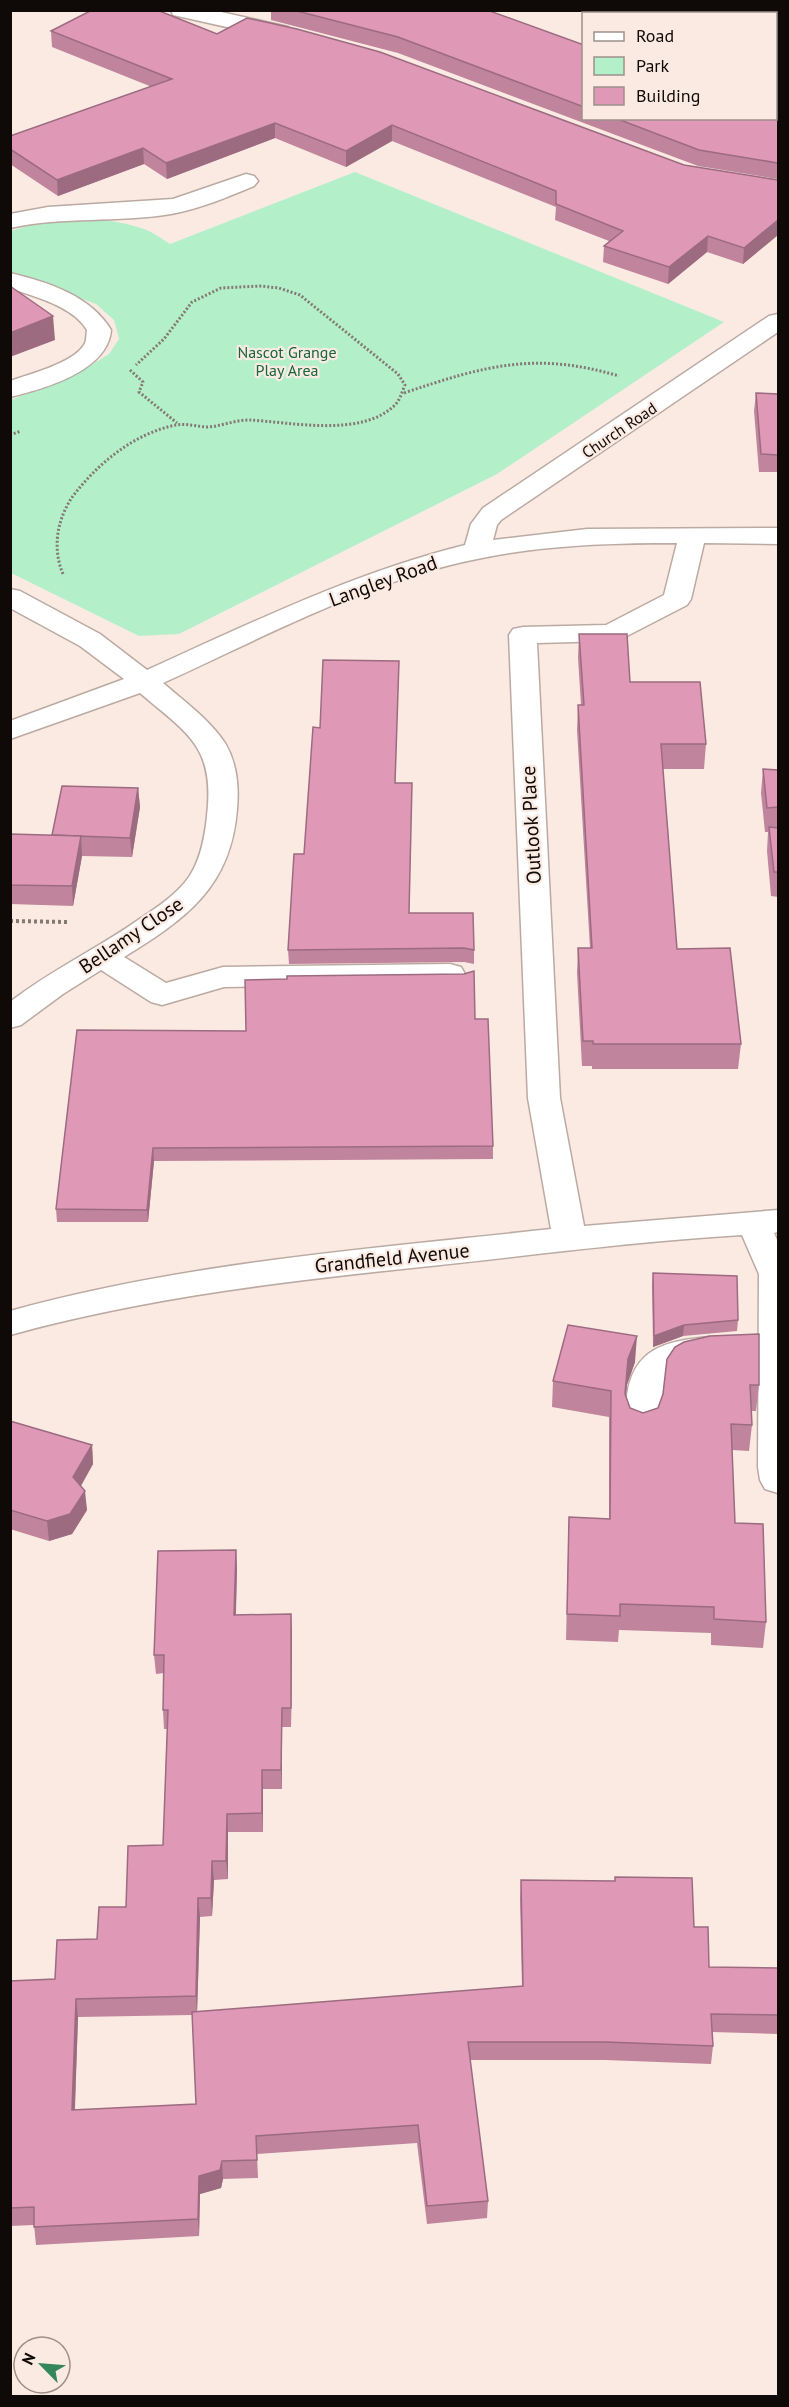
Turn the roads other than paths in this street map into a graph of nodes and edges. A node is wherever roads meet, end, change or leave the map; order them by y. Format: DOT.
graph roads {
  1 [pos="181,10"];
  2 [pos="236,16"];
  3 [pos="301,36"];
  4 [pos="246,181"];
  5 [pos="10,221"];
  6 [pos="10,280"];
  7 [pos="778,321"];
  8 [pos="10,390"];
  9 [pos="692,536"];
  10 [pos="778,536"];
  11 [pos="477,550"];
  12 [pos="22,603"];
  13 [pos="143,681"];
  14 [pos="10,731"];
  15 [pos="102,957"];
  16 [pos="464,974"];
  17 [pos="10,1017"];
  18 [pos="766,1222"];
  19 [pos="570,1240"];
  20 [pos="12,1320"];
  21 [pos="777,1345"];
  22 [pos="642,1424"];
  23 [pos="778,1480"];
  1 -- 2 [label="street"];
  2 -- 3 [label="street"];
  4 -- 5 [label="street"];
  6 -- 8 [label="street"];
  7 -- 11 [label="street, Church Road"];
  9 -- 10 [label="street, Langley Road"];
  9 -- 11 [label="street, Langley Road"];
  9 -- 19 [label="street, Outlook Place"];
  11 -- 13 [label="street, Langley Road"];
  12 -- 13 [label="street, Bellamy Close"];
  13 -- 14 [label="street, Langley Road"];
  13 -- 15 [label="street, Bellamy Close"];
  15 -- 16 [label="street"];
  15 -- 17 [label="street, Bellamy Close"];
  18 -- 19 [label="street, Grandfield Avenue"];
  18 -- 21 [label="street"];
  19 -- 20 [label="street, Grandfield Avenue"];
  21 -- 22 [label="street"];
  21 -- 23 [label="street"];
}
